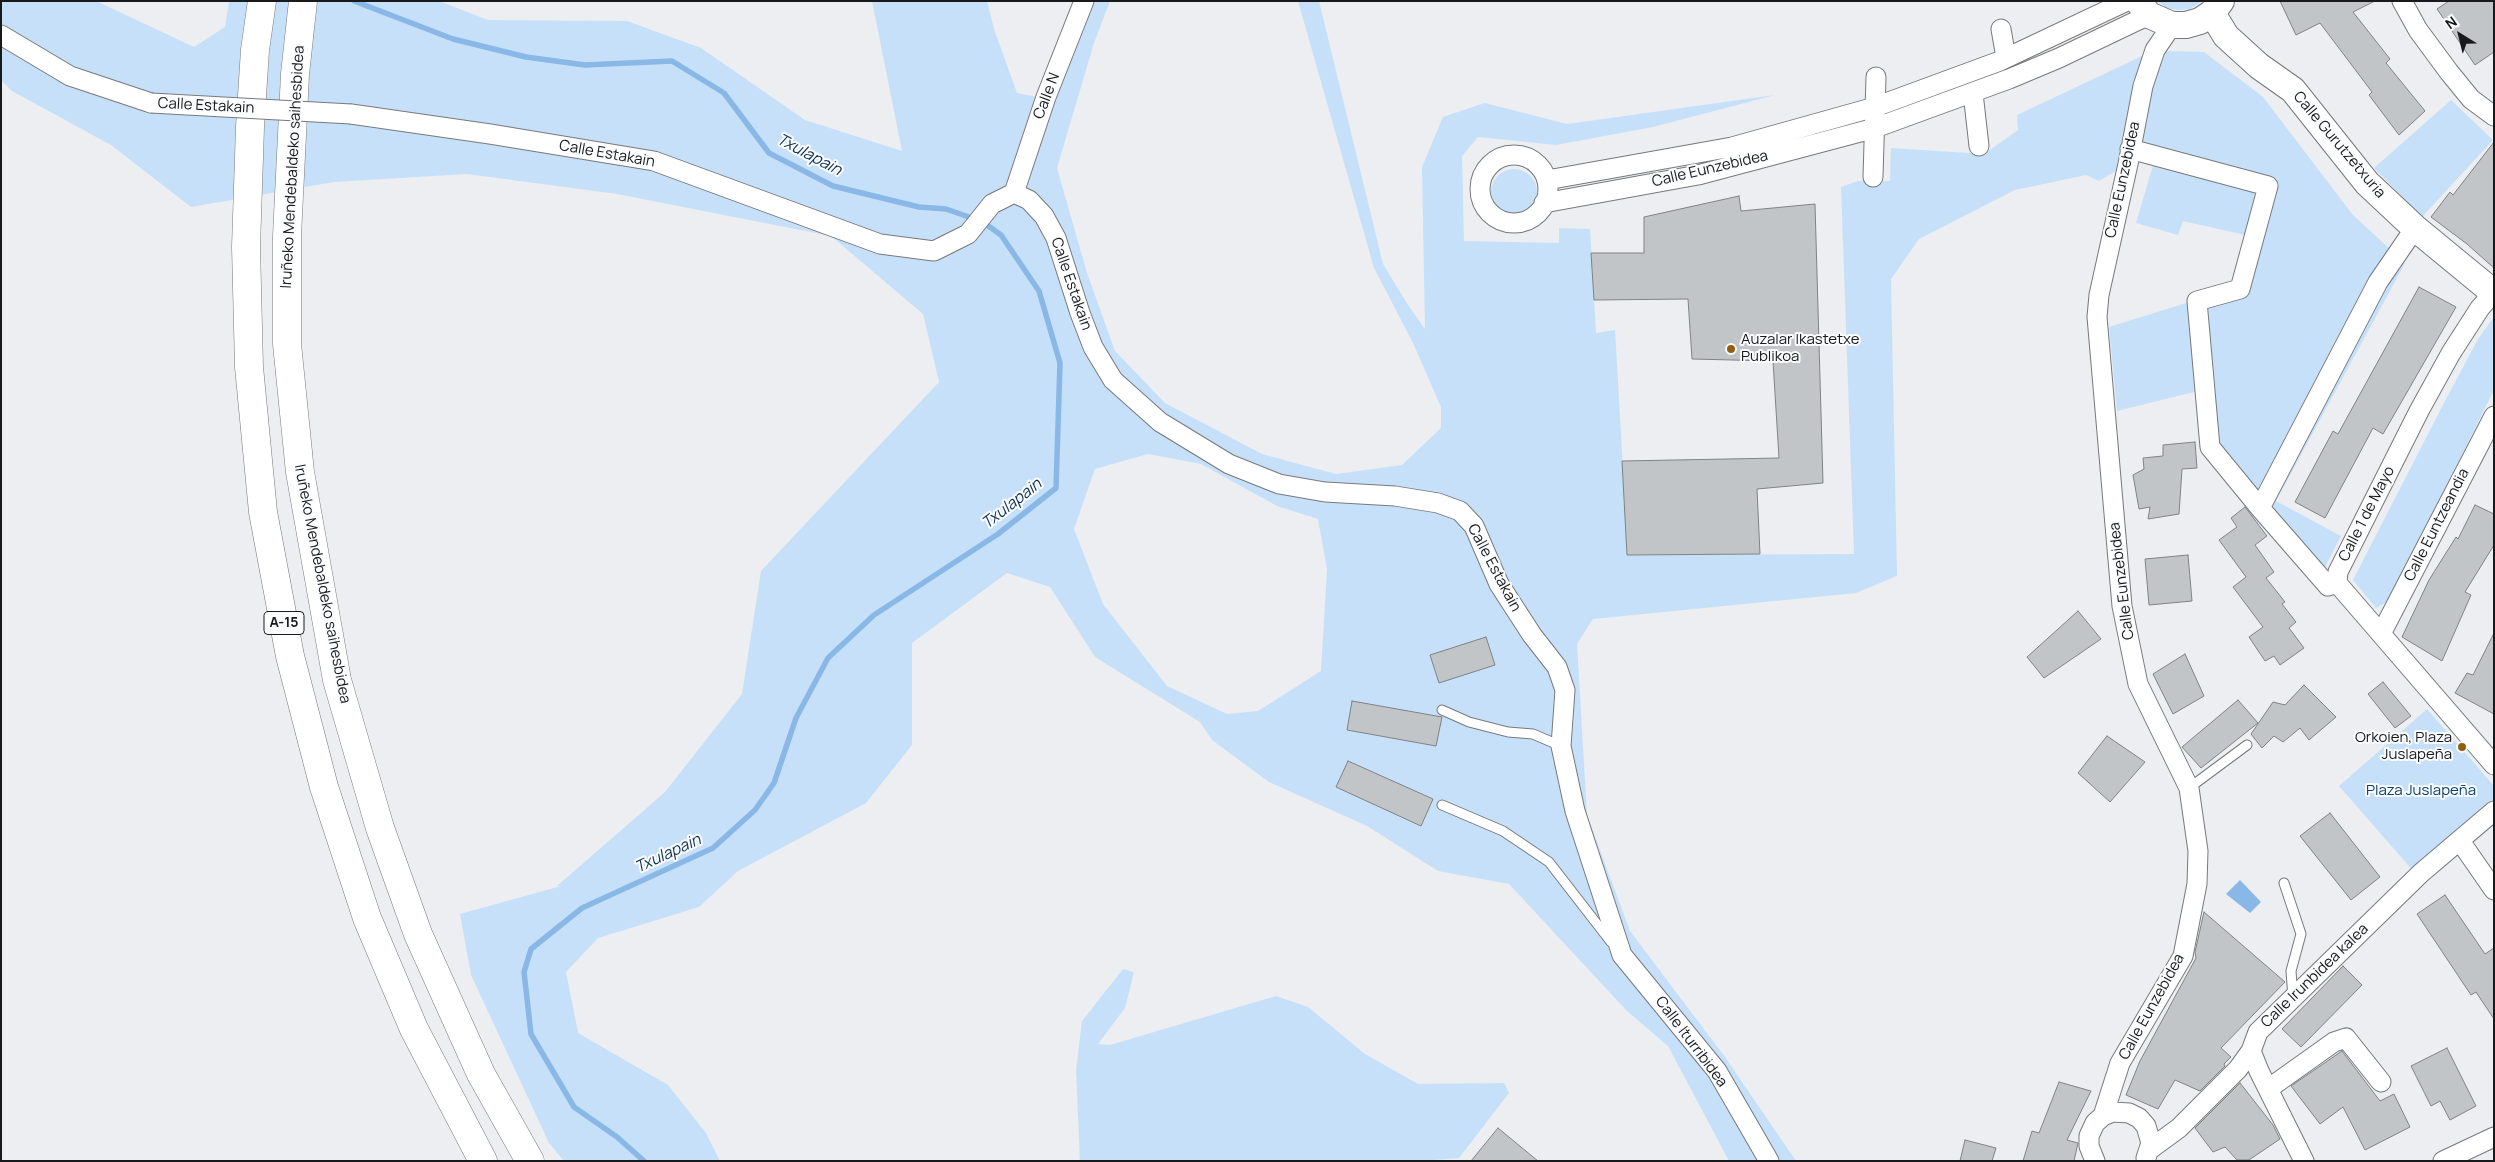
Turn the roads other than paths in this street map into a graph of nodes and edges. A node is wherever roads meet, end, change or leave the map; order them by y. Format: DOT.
graph roads {
  1 [pos="262,1"];
  2 [pos="304,1"];
  3 [pos="1084,1"];
  4 [pos="2127,1"];
  5 [pos="2402,1"];
  6 [pos="2216,7"];
  7 [pos="2153,14"];
  8 [pos="2001,29"];
  9 [pos="1,35"];
  10 [pos="2006,58"];
  11 [pos="1876,77"];
  12 [pos="1974,93"];
  13 [pos="1875,107"];
  14 [pos="2494,116"];
  15 [pos="1875,128"];
  16 [pos="1978,146"];
  17 [pos="2130,149"];
  18 [pos="1873,177"];
  19 [pos="1547,180"];
  20 [pos="1014,193"];
  21 [pos="1544,203"];
  22 [pos="2415,228"];
  23 [pos="2493,293"];
  24 [pos="2494,416"];
  25 [pos="2260,508"];
  26 [pos="2337,583"];
  27 [pos="2380,634"];
  28 [pos="1442,710"];
  29 [pos="2247,745"];
  30 [pos="1561,746"];
  31 [pos="2494,765"];
  32 [pos="2189,788"];
  33 [pos="1442,805"];
  34 [pos="2494,811"];
  35 [pos="2460,841"];
  36 [pos="2284,882"];
  37 [pos="2494,890"];
  38 [pos="1622,954"];
  39 [pos="2293,998"];
  40 [pos="2251,1051"];
  41 [pos="2381,1082"];
  42 [pos="2268,1089"];
  43 [pos="2103,1116"];
  44 [pos="2494,1137"];
  45 [pos="2146,1155"];
  46 [pos="483,1161"];
  47 [pos="530,1161"];
  48 [pos="1769,1161"];
  49 [pos="2095,1161"];
  50 [pos="2304,1161"];
  51 [pos="2443,1161"];
  1 -- 46 [label="highway, A-15"];
  2 -- 47 [label="highway, Iruñeko Mendebaldeko saihesbidea / A-15"];
  3 -- 20 [label="street, Calle N"];
  4 -- 10 [label="street, Calle Eunzebidea"];
  5 -- 14 [label="street"];
  6 -- 7 [label="street"];
  6 -- 22 [label="street, Calle Gurutzetxuria"];
  7 -- 12 [label="street, Calle Eunzebidea"];
  7 -- 17 [label="street, Calle Eunzebidea"];
  8 -- 10 [label="street"];
  9 -- 20 [label="street, Calle Estakain, bridge"];
  10 -- 13 [label="street, Calle Eunzebidea"];
  11 -- 13 [label="street"];
  12 -- 15 [label="street, Calle Eunzebidea"];
  12 -- 16 [label="street"];
  13 -- 15 [label="street"];
  13 -- 19 [label="street, Calle Eunzebidea"];
  15 -- 18 [label="street"];
  15 -- 21 [label="street, Calle Eunzebidea"];
  17 -- 25 [label="street"];
  17 -- 32 [label="street, Calle Eunzebidea"];
  19 -- 21 [label="street"];
  19 -- 21 [label="street"];
  20 -- 30 [label="street, Calle Estakain"];
  22 -- 23 [label="street, Calle Gurutzetxuria"];
  22 -- 25 [label="street"];
  23 -- 26 [label="street, Calle 1 de Mayo"];
  24 -- 27 [label="street, Calle Euntzeandia"];
  25 -- 26 [label="street"];
  26 -- 27 [label="street"];
  27 -- 31 [label="street"];
  28 -- 30 [label="lane"];
  29 -- 32 [label="lane"];
  30 -- 38 [label="street, Calle Estakain"];
  32 -- 43 [label="street, Calle Eunzebidea"];
  33 -- 38 [label="lane"];
  34 -- 35 [label="street, Calle Irunbidea kalea"];
  35 -- 37 [label="street"];
  35 -- 39 [label="street, Calle Irunbidea kalea"];
  36 -- 39 [label="lane"];
  38 -- 48 [label="street, Calle Iturribidea"];
  39 -- 40 [label="street, Calle Irunbidea kalea"];
  40 -- 42 [label="street"];
  40 -- 45 [label="street, Calle Irunbidea kalea"];
  41 -- 42 [label="street"];
  42 -- 50 [label="street"];
  43 -- 45 [label="street"];
  43 -- 49 [label="street, Calle Eunzebidea"];
  44 -- 51 [label="street"];
}
